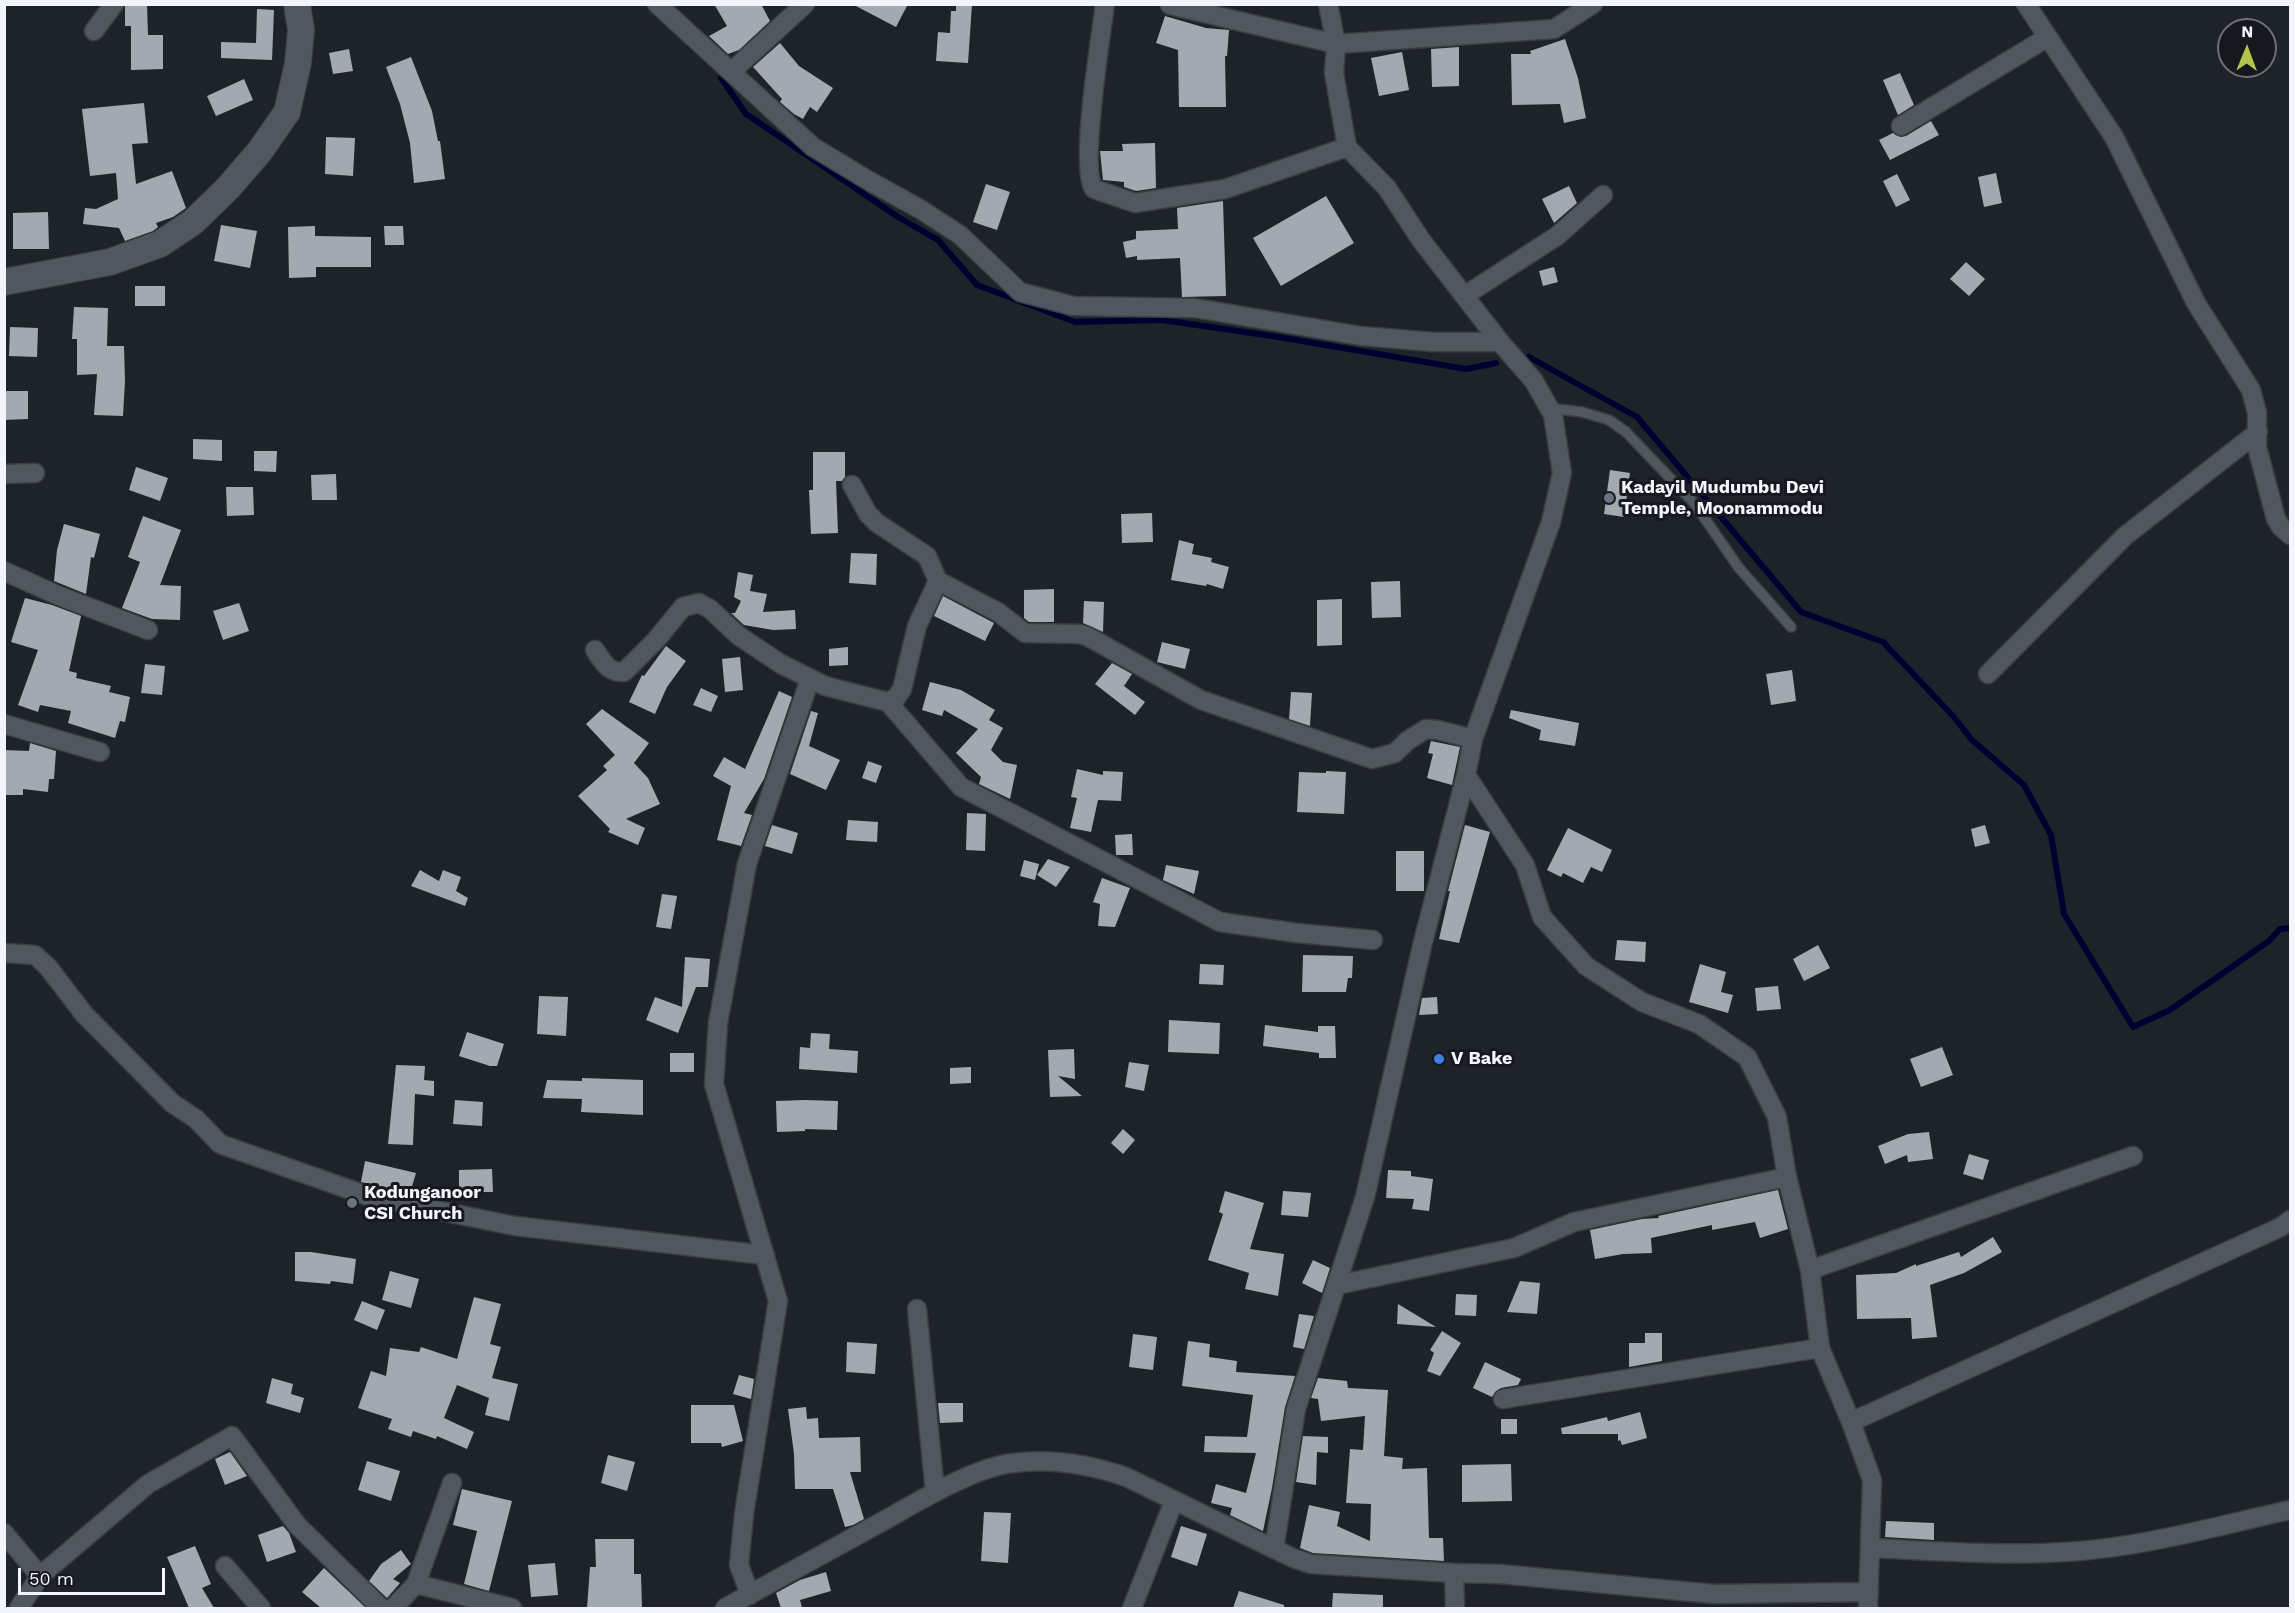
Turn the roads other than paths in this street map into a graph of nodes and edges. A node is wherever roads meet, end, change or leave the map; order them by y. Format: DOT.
graph roads {
  1 [pos="114,4"];
  2 [pos="297,4"];
  3 [pos="657,4"];
  4 [pos="805,4"];
  5 [pos="1105,4"];
  6 [pos="1328,4"];
  7 [pos="1593,4"];
  8 [pos="2026,4"];
  9 [pos="1170,5"];
  10 [pos="94,31"];
  11 [pos="2048,37"];
  12 [pos="1336,44"];
  13 [pos="731,72"];
  14 [pos="1901,126"];
  15 [pos="1347,147"];
  16 [pos="1603,195"];
  17 [pos="4,282"];
  18 [pos="1464,296"];
  19 [pos="1500,342"];
  20 [pos="1549,408"];
  21 [pos="2258,432"];
  22 [pos="35,473"];
  23 [pos="4,474"];
  24 [pos="852,485"];
  25 [pos="2290,535"];
  26 [pos="4,572"];
  27 [pos="938,581"];
  28 [pos="1791,627"];
  29 [pos="148,630"];
  30 [pos="595,650"];
  31 [pos="1988,674"];
  32 [pos="810,679"];
  33 [pos="888,702"];
  34 [pos="4,724"];
  35 [pos="1473,739"];
  36 [pos="100,752"];
  37 [pos="1466,776"];
  38 [pos="1373,940"];
  39 [pos="4,953"];
  40 [pos="2133,1156"];
  41 [pos="1787,1177"];
  42 [pos="2290,1220"];
  43 [pos="765,1256"];
  44 [pos="1810,1270"];
  45 [pos="1336,1285"];
  46 [pos="917,1309"];
  47 [pos="1820,1348"];
  48 [pos="1503,1399"];
  49 [pos="1851,1422"];
  50 [pos="452,1483"];
  51 [pos="935,1492"];
  52 [pos="1174,1501"];
  53 [pos="2290,1510"];
  54 [pos="4,1533"];
  55 [pos="1871,1548"];
  56 [pos="1274,1549"];
  57 [pos="225,1566"];
  58 [pos="1454,1573"];
  59 [pos="40,1576"];
  60 [pos="416,1584"];
  61 [pos="750,1595"];
  62 [pos="1869,1600"];
  63 [pos="19,1608"];
  64 [pos="261,1608"];
  65 [pos="381,1608"];
  66 [pos="393,1608"];
  67 [pos="512,1608"];
  68 [pos="725,1608"];
  69 [pos="1132,1608"];
  70 [pos="1455,1608"];
  1 -- 10 [label="street"];
  2 -- 17 [label="main road"];
  3 -- 13 [label="street"];
  4 -- 13 [label="street"];
  5 -- 15 [label="street"];
  6 -- 12 [label="street"];
  7 -- 12 [label="street"];
  8 -- 11 [label="street"];
  9 -- 12 [label="street"];
  11 -- 14 [label="street"];
  11 -- 21 [label="street"];
  12 -- 15 [label="street"];
  13 -- 19 [label="street"];
  15 -- 18 [label="street"];
  16 -- 18 [label="street"];
  18 -- 19 [label="street"];
  19 -- 20 [label="street"];
  20 -- 28 [label="lane"];
  20 -- 35 [label="street"];
  21 -- 25 [label="street"];
  21 -- 31 [label="street"];
  22 -- 23 [label="street"];
  24 -- 27 [label="street"];
  26 -- 29 [label="street"];
  27 -- 33 [label="street"];
  27 -- 35 [label="street"];
  30 -- 32 [label="street"];
  32 -- 33 [label="street"];
  32 -- 43 [label="street"];
  33 -- 38 [label="street"];
  34 -- 36 [label="street"];
  35 -- 37 [label="street"];
  37 -- 41 [label="street"];
  37 -- 45 [label="street"];
  39 -- 43 [label="street"];
  40 -- 44 [label="street"];
  41 -- 44 [label="street"];
  41 -- 45 [label="street"];
  42 -- 49 [label="street"];
  43 -- 61 [label="street"];
  44 -- 47 [label="street"];
  45 -- 56 [label="street"];
  46 -- 51 [label="street"];
  47 -- 48 [label="street"];
  47 -- 49 [label="street"];
  49 -- 55 [label="street"];
  50 -- 60 [label="street"];
  51 -- 52 [label="street"];
  51 -- 61 [label="street"];
  52 -- 56 [label="street"];
  52 -- 69 [label="street"];
  53 -- 55 [label="street"];
  54 -- 59 [label="street"];
  55 -- 62 [label="street"];
  56 -- 58 [label="street"];
  57 -- 64 [label="street"];
  58 -- 62 [label="street"];
  58 -- 70 [label="street"];
  59 -- 63 [label="street"];
  59 -- 65 [label="street"];
  60 -- 66 [label="street"];
  60 -- 67 [label="street"];
  61 -- 68 [label="street"];
}
